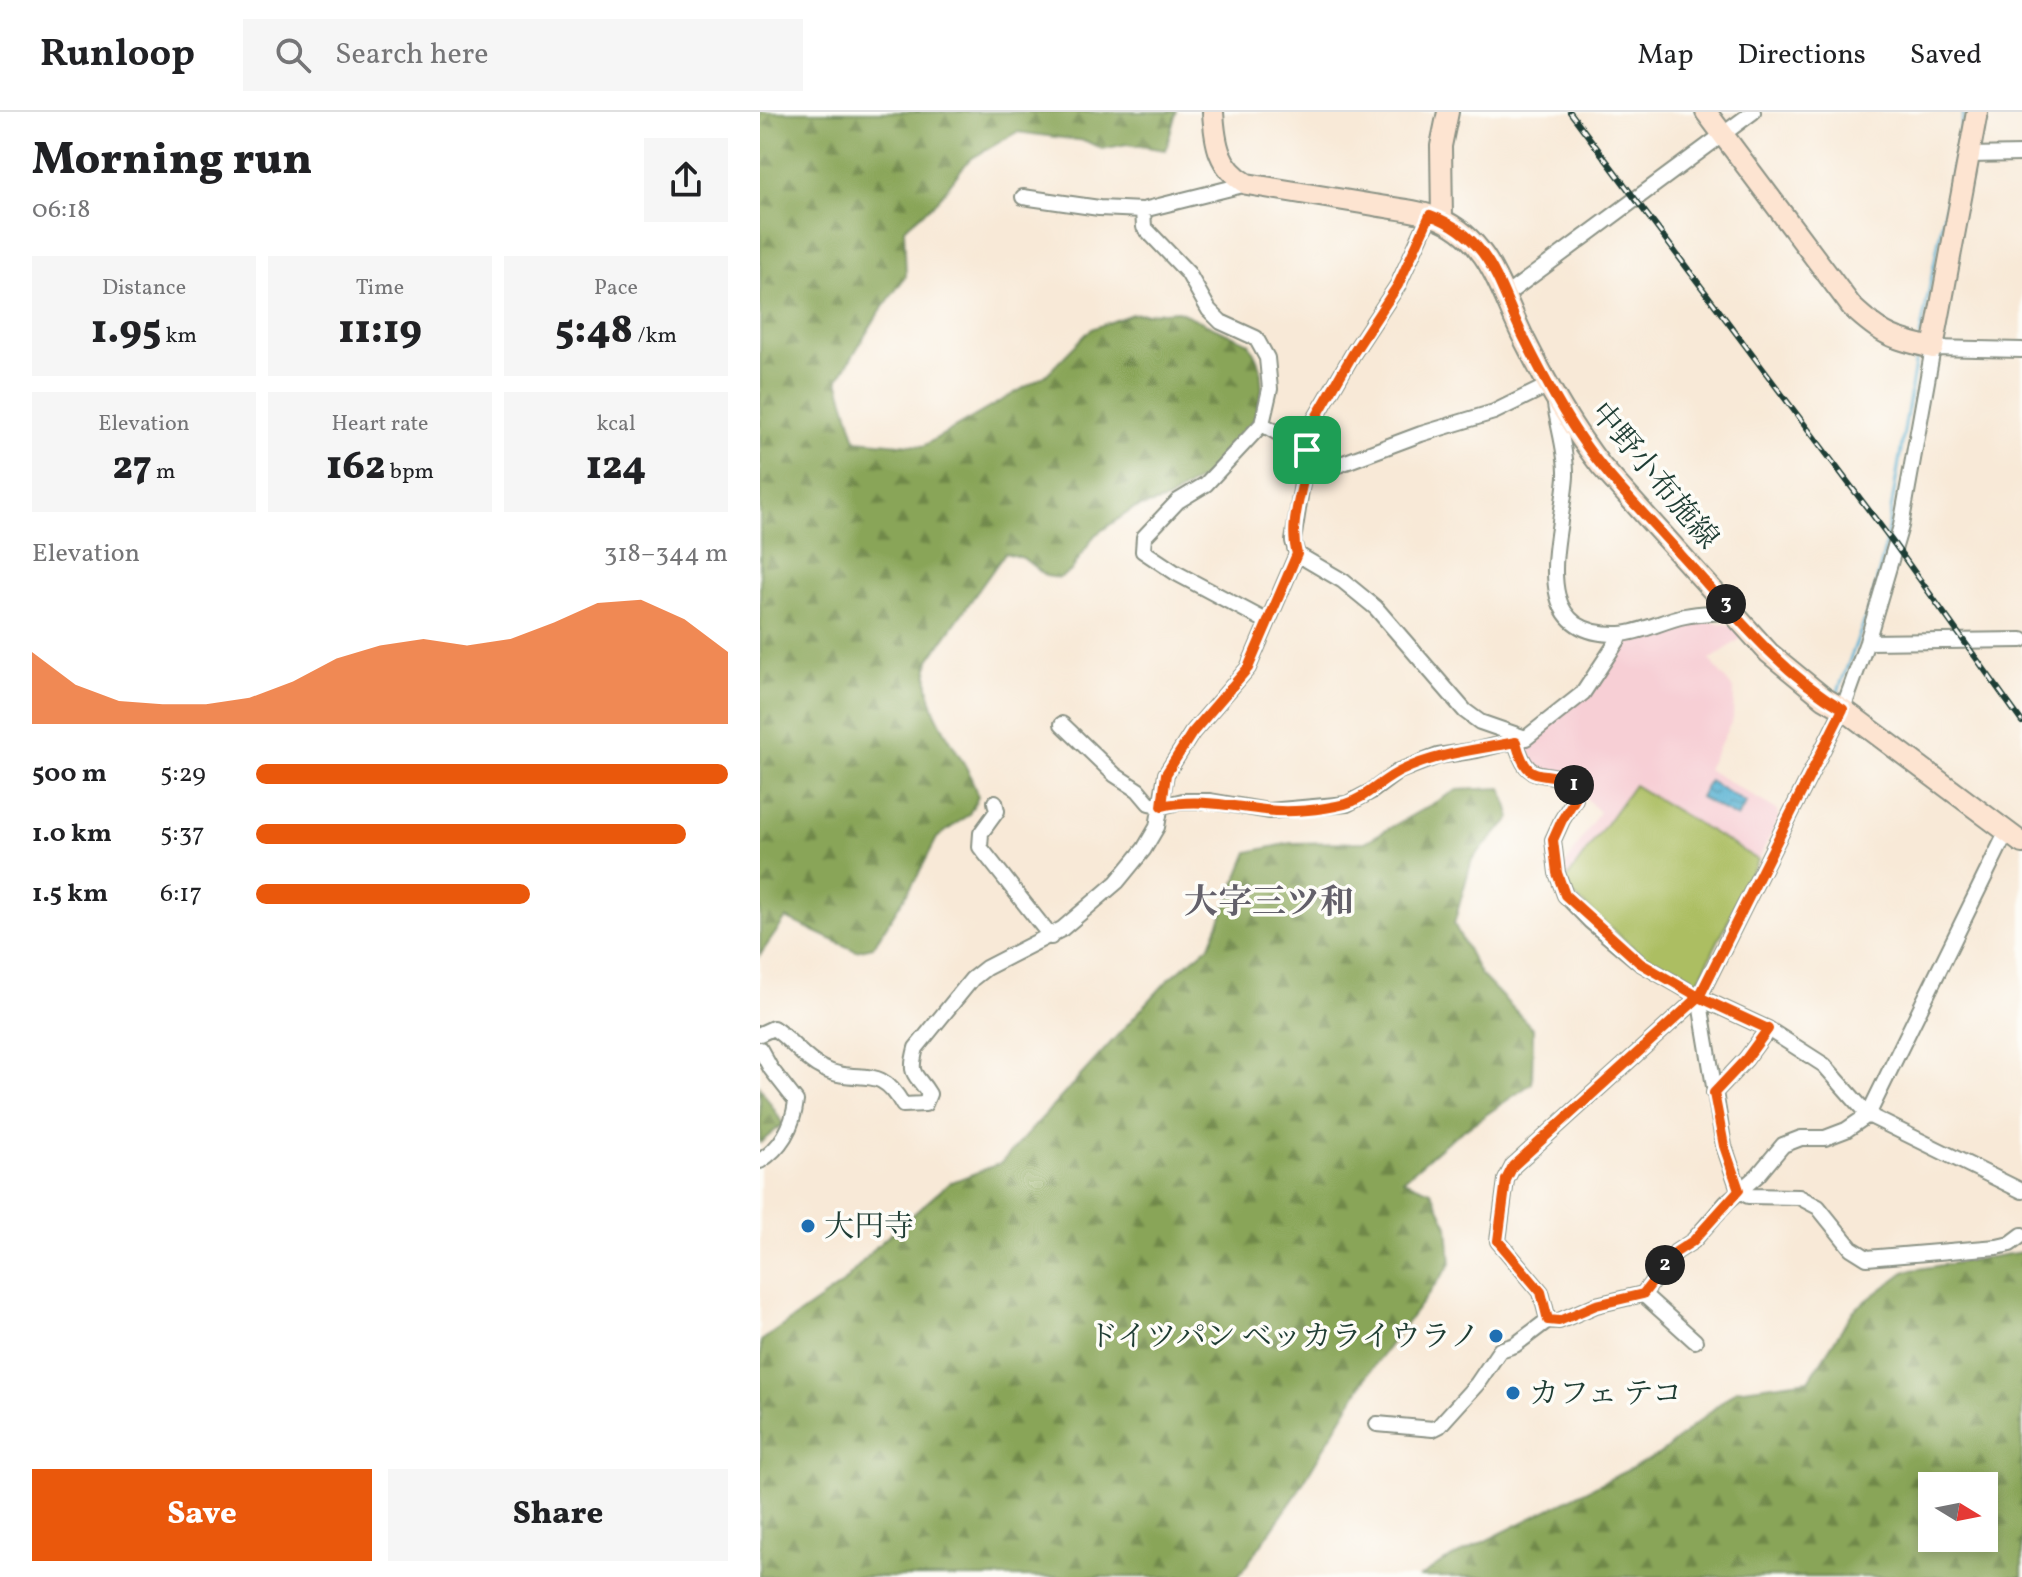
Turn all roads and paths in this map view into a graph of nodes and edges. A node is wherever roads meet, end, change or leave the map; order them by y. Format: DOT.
graph roads {
  1 [pos="1213,112"];
  2 [pos="1448,112"];
  3 [pos="1706,112"];
  4 [pos="1753,112"];
  5 [pos="1977,112"];
  6 [pos="1722,134"];
  7 [pos="2022,154"];
  8 [pos="1968,155"];
  9 [pos="1247,184"];
  10 [pos="1023,197"];
  11 [pos="1143,210"];
  12 [pos="1436,217"];
  13 [pos="1506,295"];
  14 [pos="1933,348"];
  15 [pos="2022,350"];
  16 [pos="1551,390"];
  17 [pos="1262,424"];
  18 [pos="1307,458"];
  19 [pos="1297,554"];
  20 [pos="1733,611"];
  21 [pos="1266,621"];
  22 [pos="1622,634"];
  23 [pos="2022,640"];
  24 [pos="1867,642"];
  25 [pos="1843,709"];
  26 [pos="1062,724"];
  27 [pos="1521,740"];
  28 [pos="995,802"];
  29 [pos="1162,806"];
  30 [pos="2014,837"];
  31 [pos="1051,937"];
  32 [pos="1699,997"];
  33 [pos="1768,1029"];
  34 [pos="760,1034"];
  35 [pos="760,1049"];
  36 [pos="1714,1093"];
  37 [pos="1868,1115"];
  38 [pos="760,1161"];
  39 [pos="1739,1190"];
  40 [pos="2022,1191"];
  41 [pos="2022,1235"];
  42 [pos="1643,1294"];
  43 [pos="1548,1320"];
  44 [pos="1695,1341"];
  45 [pos="1377,1424"];
  1 -- 9 [label="main road"];
  2 -- 12 [label="main road"];
  3 -- 6 [label="main road"];
  4 -- 6 [label="street"];
  5 -- 8 [label="main road"];
  6 -- 13 [label="street"];
  6 -- 14 [label="main road"];
  7 -- 8 [label="street"];
  8 -- 14 [label="main road"];
  9 -- 11 [label="street"];
  9 -- 12 [label="main road, 中野小布施線"];
  10 -- 11 [label="street"];
  11 -- 17 [label="street"];
  12 -- 13 [label="main road, 中野小布施線"];
  12 -- 18 [label="street"];
  13 -- 16 [label="main road, 中野小布施線"];
  14 -- 15 [label="street"];
  14 -- 24 [label="street"];
  16 -- 18 [label="street"];
  16 -- 20 [label="main road, 中野小布施線"];
  16 -- 22 [label="street"];
  17 -- 18 [label="street"];
  17 -- 21 [label="street"];
  18 -- 19 [label="street"];
  19 -- 21 [label="street"];
  19 -- 27 [label="street"];
  20 -- 22 [label="street"];
  20 -- 25 [label="main road, 中野小布施線"];
  21 -- 29 [label="street"];
  22 -- 27 [label="street"];
  23 -- 24 [label="street"];
  24 -- 25 [label="street"];
  25 -- 30 [label="main road, 中野小布施線"];
  25 -- 32 [label="street"];
  26 -- 29 [label="street"];
  27 -- 29 [label="street"];
  27 -- 32 [label="street"];
  28 -- 31 [label="street"];
  29 -- 31 [label="street"];
  30 -- 37 [label="street"];
  31 -- 34 [label="street"];
  32 -- 33 [label="street"];
  32 -- 36 [label="street"];
  32 -- 43 [label="street"];
  33 -- 36 [label="street"];
  33 -- 37 [label="street"];
  35 -- 38 [label="street"];
  36 -- 39 [label="street"];
  37 -- 39 [label="street"];
  37 -- 40 [label="street"];
  39 -- 41 [label="street"];
  39 -- 42 [label="street"];
  42 -- 43 [label="street"];
  42 -- 44 [label="street"];
  43 -- 45 [label="street"];
}
